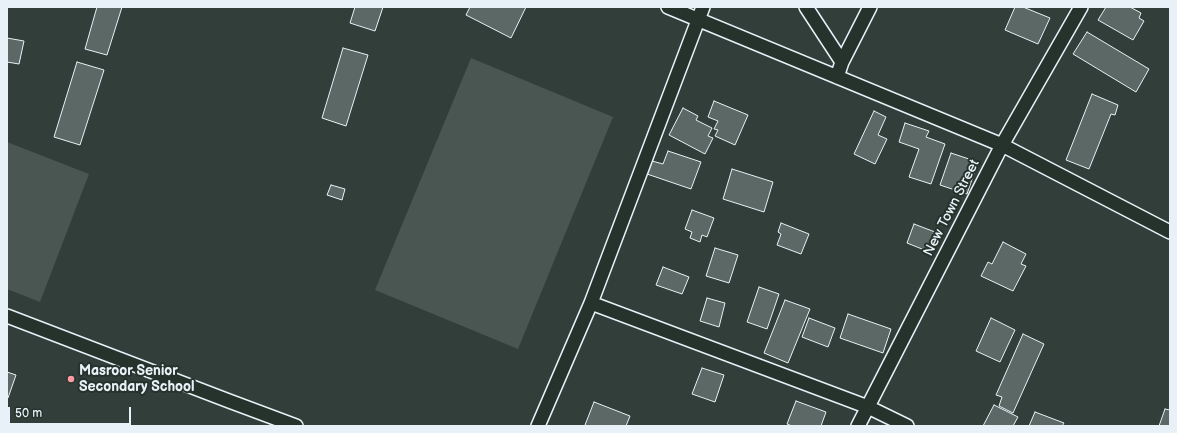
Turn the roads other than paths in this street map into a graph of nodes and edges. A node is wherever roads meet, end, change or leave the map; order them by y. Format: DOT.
graph roads {
  1 [pos="668,7"];
  2 [pos="806,7"];
  3 [pos="870,7"];
  4 [pos="1081,7"];
  5 [pos="701,13"];
  6 [pos="842,62"];
  7 [pos="837,77"];
  8 [pos="1002,144"];
  9 [pos="1170,232"];
  10 [pos="590,302"];
  11 [pos="7,316"];
  12 [pos="868,407"];
  13 [pos="296,426"];
  14 [pos="538,426"];
  15 [pos="858,426"];
  16 [pos="907,426"];
  1 -- 5 [label="street"];
  2 -- 6 [label="street"];
  3 -- 6 [label="street"];
  4 -- 8 [label="street, New Town Street"];
  5 -- 7 [label="street"];
  5 -- 10 [label="street"];
  6 -- 7 [label="street"];
  7 -- 8 [label="street"];
  8 -- 9 [label="street"];
  8 -- 12 [label="street, New Town Street"];
  10 -- 12 [label="street"];
  10 -- 14 [label="street"];
  11 -- 13 [label="street"];
  12 -- 15 [label="street, New Town Street"];
  12 -- 16 [label="street"];
}
